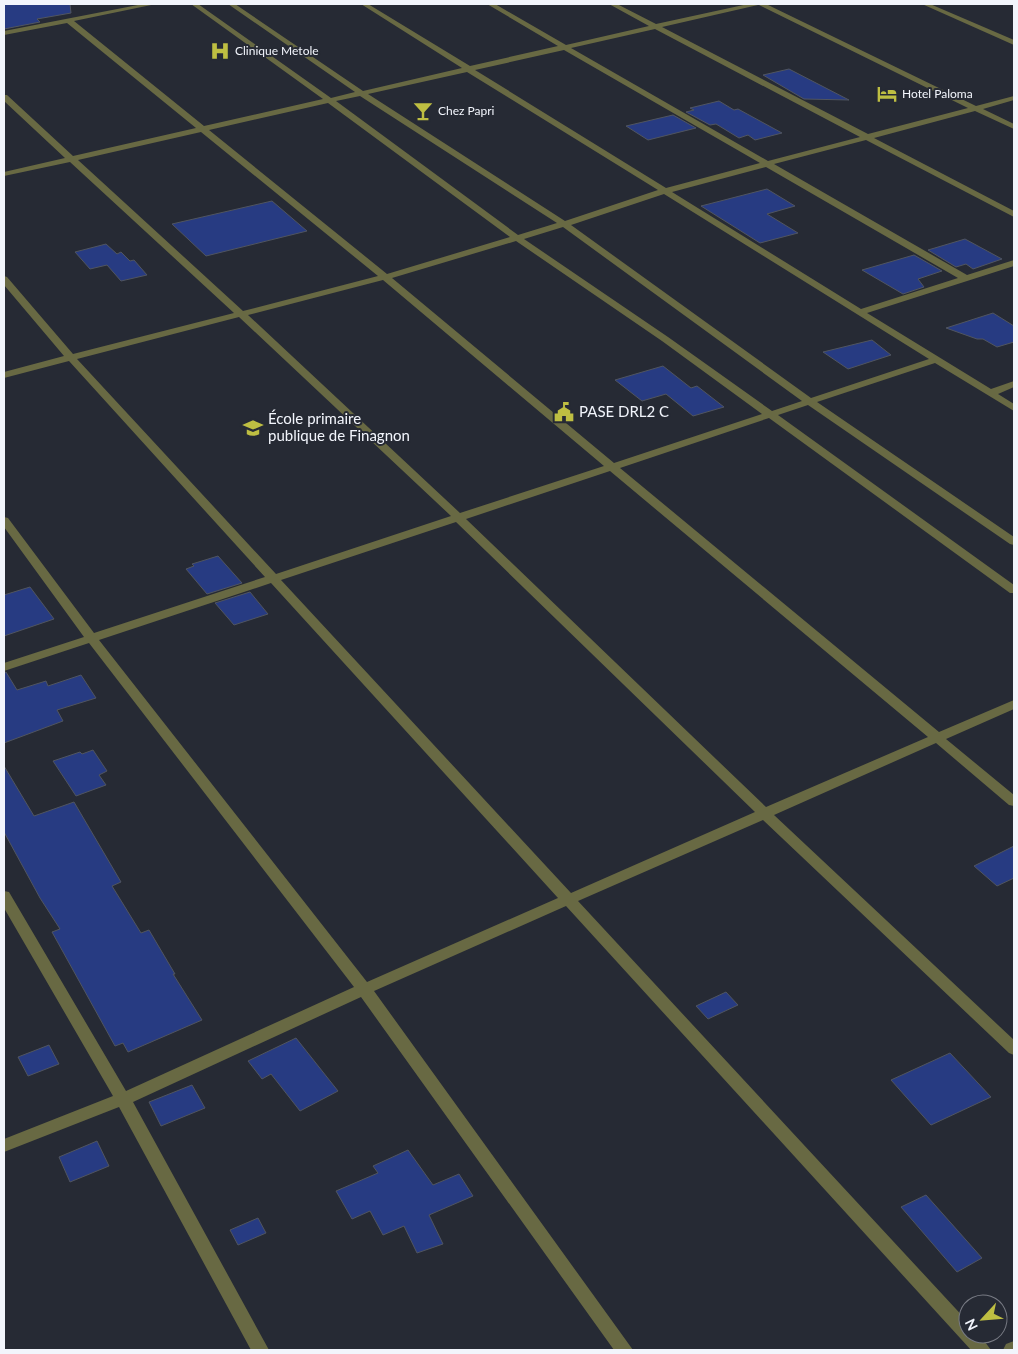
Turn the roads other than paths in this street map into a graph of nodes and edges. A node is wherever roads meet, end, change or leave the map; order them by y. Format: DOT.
graph roads {
  1 [pos="153,4"];
  2 [pos="194,4"];
  3 [pos="231,4"];
  4 [pos="364,4"];
  5 [pos="490,4"];
  6 [pos="612,4"];
  7 [pos="756,4"];
  8 [pos="761,4"];
  9 [pos="926,4"];
  10 [pos="68,20"];
  11 [pos="656,26"];
  12 [pos="4,33"];
  13 [pos="1014,43"];
  14 [pos="565,47"];
  15 [pos="468,69"];
  16 [pos="360,93"];
  17 [pos="4,97"];
  18 [pos="1014,98"];
  19 [pos="329,100"];
  20 [pos="976,108"];
  21 [pos="1014,127"];
  22 [pos="200,129"];
  23 [pos="867,137"];
  24 [pos="70,159"];
  25 [pos="767,164"];
  26 [pos="4,174"];
  27 [pos="665,191"];
  28 [pos="1014,214"];
  29 [pos="564,224"];
  30 [pos="517,238"];
  31 [pos="1014,263"];
  32 [pos="385,277"];
  33 [pos="965,278"];
  34 [pos="4,280"];
  35 [pos="860,312"];
  36 [pos="240,313"];
  37 [pos="72,358"];
  38 [pos="936,360"];
  39 [pos="4,375"];
  40 [pos="1014,384"];
  41 [pos="990,393"];
  42 [pos="810,402"];
  43 [pos="1014,408"];
  44 [pos="771,415"];
  45 [pos="611,468"];
  46 [pos="459,518"];
  47 [pos="4,520"];
  48 [pos="1014,542"];
  49 [pos="274,578"];
  50 [pos="1014,590"];
  51 [pos="92,638"];
  52 [pos="4,668"];
  53 [pos="1014,704"];
  54 [pos="937,739"];
  55 [pos="1014,802"];
  56 [pos="764,813"];
  57 [pos="4,896"];
  58 [pos="571,900"];
  59 [pos="364,989"];
  60 [pos="1014,1049"];
  61 [pos="123,1099"];
  62 [pos="4,1146"];
  63 [pos="260,1350"];
  64 [pos="624,1350"];
  65 [pos="982,1350"];
  1 -- 10 [label="street"];
  2 -- 19 [label="street"];
  3 -- 16 [label="street"];
  4 -- 15 [label="street"];
  5 -- 14 [label="street"];
  6 -- 11 [label="street"];
  7 -- 11 [label="street"];
  8 -- 20 [label="street"];
  9 -- 13 [label="street"];
  10 -- 12 [label="street"];
  10 -- 22 [label="street"];
  11 -- 14 [label="street"];
  11 -- 23 [label="street"];
  14 -- 15 [label="street"];
  14 -- 25 [label="street"];
  15 -- 16 [label="street"];
  15 -- 27 [label="street"];
  16 -- 19 [label="street"];
  16 -- 29 [label="street"];
  17 -- 24 [label="street"];
  18 -- 20 [label="street"];
  19 -- 22 [label="street"];
  19 -- 30 [label="street"];
  20 -- 21 [label="street"];
  20 -- 23 [label="street"];
  22 -- 24 [label="street"];
  22 -- 32 [label="street"];
  23 -- 25 [label="street"];
  23 -- 28 [label="street"];
  24 -- 26 [label="street"];
  24 -- 36 [label="street"];
  25 -- 27 [label="street"];
  25 -- 33 [label="street"];
  27 -- 29 [label="street"];
  27 -- 35 [label="street"];
  29 -- 30 [label="street"];
  29 -- 42 [label="street"];
  30 -- 32 [label="street"];
  30 -- 44 [label="street"];
  31 -- 33 [label="street"];
  32 -- 36 [label="street"];
  32 -- 45 [label="street"];
  33 -- 35 [label="street"];
  34 -- 37 [label="street"];
  35 -- 38 [label="street"];
  36 -- 37 [label="street"];
  36 -- 46 [label="street"];
  37 -- 39 [label="street"];
  37 -- 49 [label="street"];
  38 -- 41 [label="street"];
  38 -- 42 [label="street"];
  40 -- 41 [label="street"];
  41 -- 43 [label="street"];
  42 -- 44 [label="street"];
  42 -- 48 [label="street"];
  44 -- 45 [label="street"];
  44 -- 50 [label="street"];
  45 -- 46 [label="street"];
  45 -- 54 [label="street"];
  46 -- 49 [label="street"];
  46 -- 56 [label="street"];
  47 -- 51 [label="street"];
  49 -- 51 [label="street"];
  49 -- 58 [label="street"];
  51 -- 52 [label="street"];
  51 -- 59 [label="street"];
  53 -- 54 [label="street"];
  54 -- 55 [label="street"];
  54 -- 56 [label="street"];
  56 -- 58 [label="street"];
  56 -- 60 [label="street"];
  57 -- 61 [label="street"];
  58 -- 59 [label="street"];
  58 -- 65 [label="street"];
  59 -- 61 [label="street"];
  59 -- 64 [label="street"];
  61 -- 62 [label="street"];
  61 -- 63 [label="street"];
}
